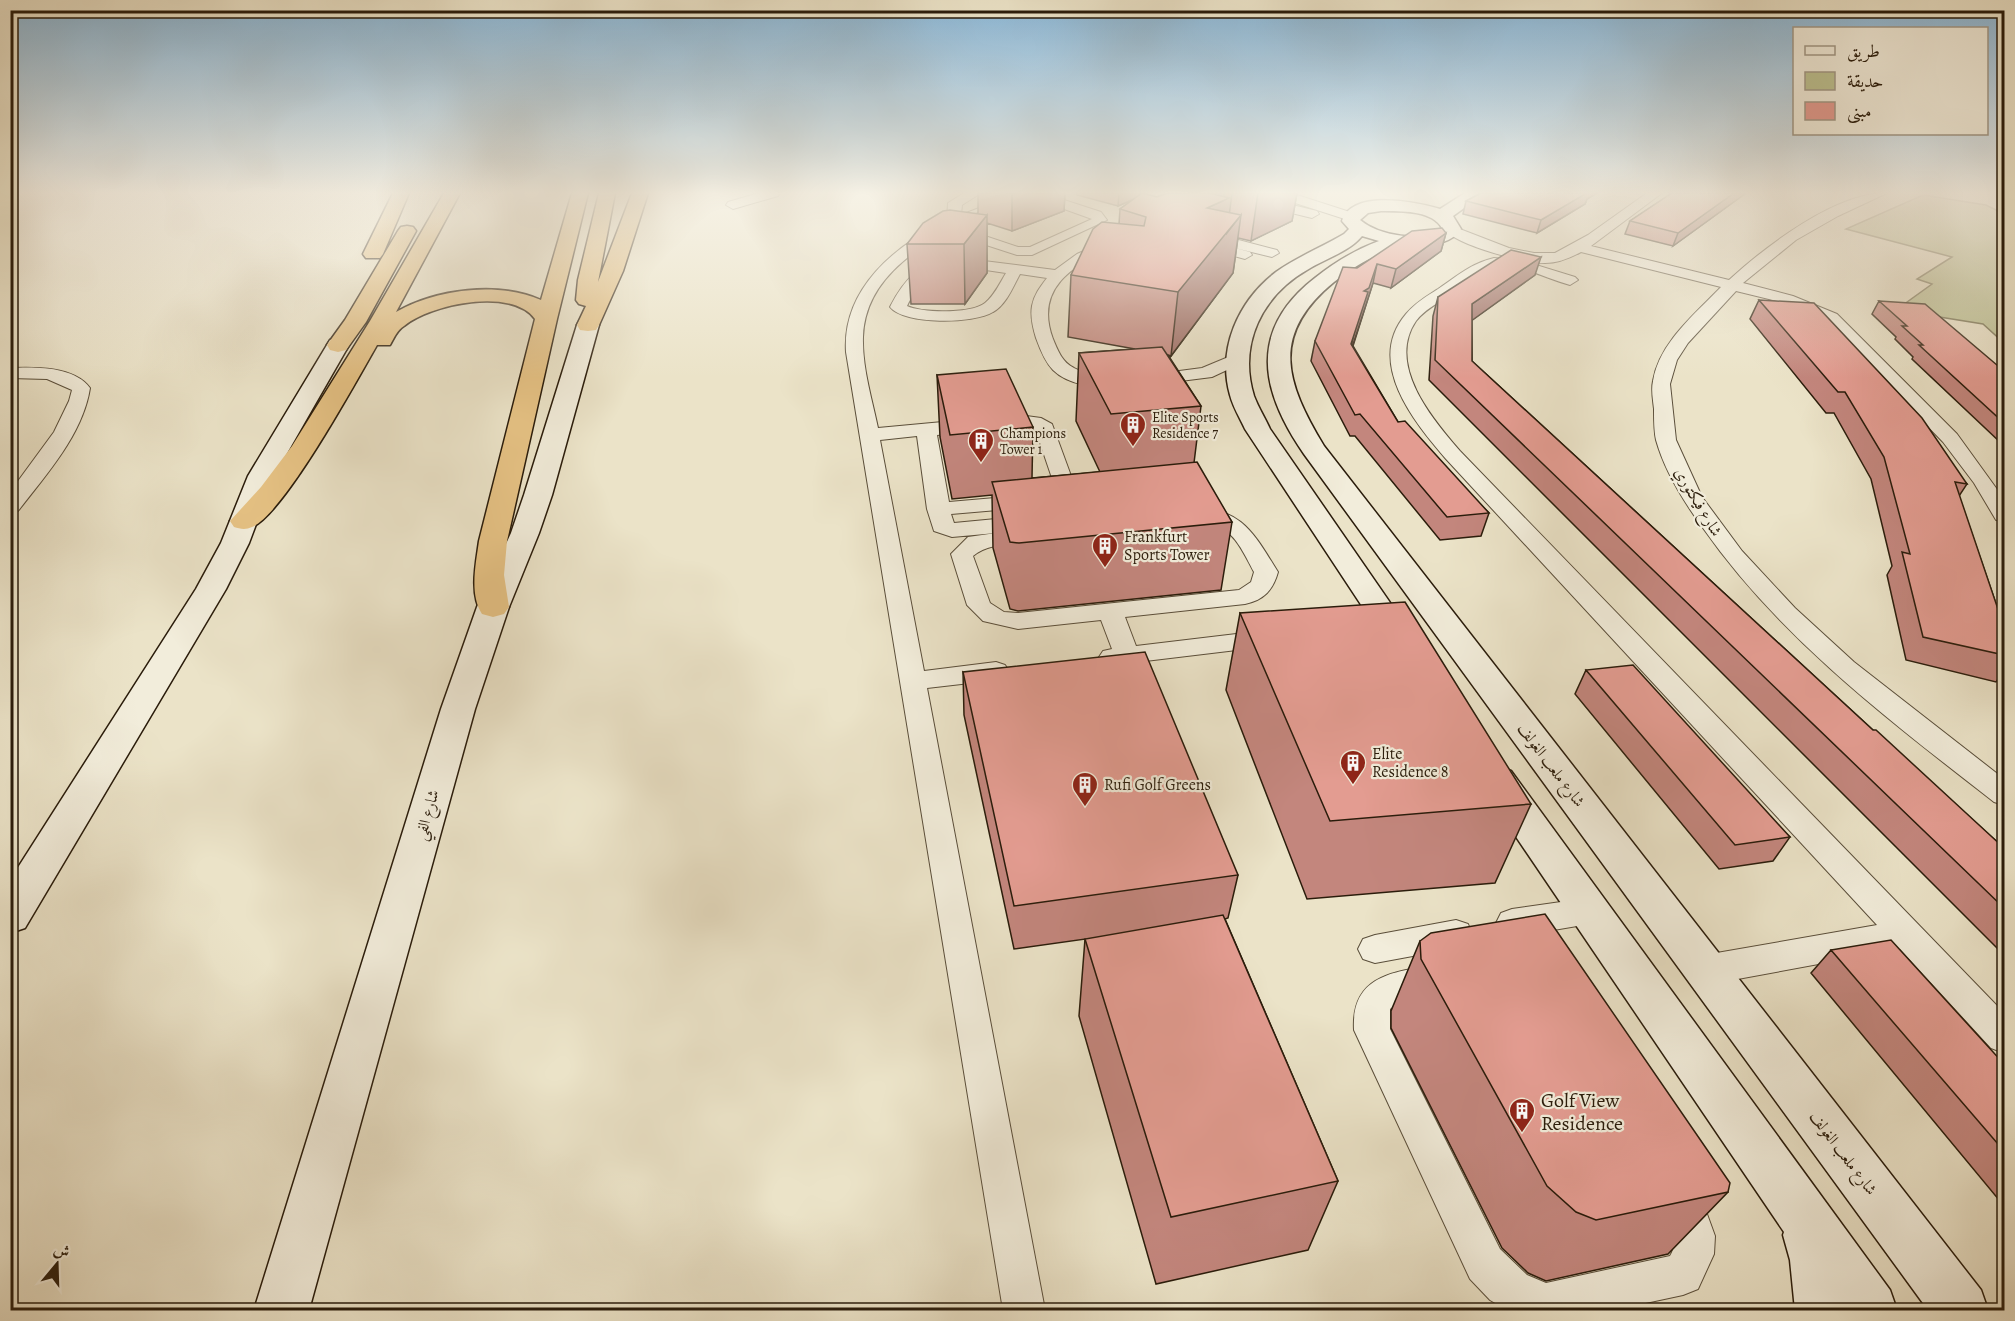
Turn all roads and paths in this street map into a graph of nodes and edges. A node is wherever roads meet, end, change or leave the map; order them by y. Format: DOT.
graph roads {
  1 [pos="372,255"];
  2 [pos="394,255"];
  3 [pos="418,255"];
  4 [pos="563,255"];
  5 [pos="594,255"];
  6 [pos="619,255"];
  7 [pos="901,255"];
  8 [pos="1087,255"];
  9 [pos="1321,255"];
  10 [pos="1366,255"];
  11 [pos="1524,255"];
  12 [pos="1564,255"];
  13 [pos="1609,255"];
  14 [pos="1765,255"];
  15 [pos="1016,269"];
  16 [pos="1059,275"];
  17 [pos="1570,280"];
  18 [pos="1732,285"];
  19 [pos="863,301"];
  20 [pos="900,302"];
  21 [pos="546,319"];
  22 [pos="588,325"];
  23 [pos="344,357"];
  24 [pos="10,371"];
  25 [pos="1176,379"];
  26 [pos="1230,380"];
  27 [pos="926,430"];
  28 [pos="869,435"];
  29 [pos="1290,476"];
  30 [pos="10,506"];
  31 [pos="2004,515"];
  32 [pos="939,516"];
  33 [pos="1174,520"];
  34 [pos="1012,521"];
  35 [pos="1046,533"];
  36 [pos="1385,545"];
  37 [pos="493,608"];
  38 [pos="1110,610"];
  39 [pos="1296,635"];
  40 [pos="1371,639"];
  41 [pos="1127,655"];
  42 [pos="1091,659"];
  43 [pos="1414,660"];
  44 [pos="1020,668"];
  45 [pos="912,681"];
  46 [pos="1479,753"];
  47 [pos="2004,794"];
  48 [pos="1589,911"];
  49 [pos="10,916"];
  50 [pos="1512,923"];
  51 [pos="1907,934"];
  52 [pos="1374,949"];
  53 [pos="1530,952"];
  54 [pos="1705,970"];
  55 [pos="1470,973"];
  56 [pos="2004,1037"];
  57 [pos="1659,1166"];
  58 [pos="1802,1213"];
  59 [pos="281,1311"];
  60 [pos="1024,1311"];
  61 [pos="1822,1311"];
  62 [pos="1870,1311"];
  63 [pos="1961,1311"];
  1 -- 23 [label="highway"];
  2 -- 23 [label="highway"];
  3 -- 23 [label="highway"];
  4 -- 21 [label="highway"];
  5 -- 22 [label="highway"];
  6 -- 22 [label="highway"];
  7 -- 19 [label="street"];
  8 -- 16 [label="street"];
  9 -- 26 [label="street"];
  10 -- 36 [label="street, شارع ملعب الغولف"];
  11 -- 12 [label="street"];
  13 -- 18 [label="street"];
  14 -- 18 [label="street, شارع فيكتوري"];
  15 -- 16 [label="street"];
  15 -- 20 [label="street"];
  15 -- 20 [label="street"];
  16 -- 25 [label="street"];
  17 -- 51 [label="street"];
  18 -- 31 [label="street"];
  18 -- 47 [label="street, شارع فيكتوري"];
  19 -- 20 [label="street"];
  19 -- 28 [label="street"];
  21 -- 23 [label="highway"];
  21 -- 37 [label="highway"];
  22 -- 37 [label="street, شارع الفي"];
  23 -- 49 [label="street"];
  24 -- 30 [label="street"];
  25 -- 26 [label="street"];
  25 -- 26 [label="street"];
  26 -- 29 [label="street"];
  27 -- 28 [label="street"];
  27 -- 32 [label="street"];
  27 -- 32 [label="street"];
  28 -- 45 [label="street"];
  29 -- 36 [label="street"];
  29 -- 43 [label="street"];
  32 -- 34 [label="street"];
  33 -- 38 [label="street"];
  35 -- 38 [label="street"];
  36 -- 54 [label="street, شارع ملعب الغولف"];
  37 -- 59 [label="street, شارع الفي"];
  38 -- 41 [label="street"];
  39 -- 41 [label="street"];
  40 -- 43 [label="street"];
  41 -- 42 [label="street"];
  44 -- 45 [label="street"];
  45 -- 60 [label="street"];
  46 -- 48 [label="street"];
  48 -- 50 [label="street"];
  48 -- 58 [label="street"];
  50 -- 52 [label="street"];
  50 -- 53 [label="street"];
  51 -- 54 [label="street"];
  51 -- 56 [label="street"];
  54 -- 63 [label="street, شارع ملعب الغولف"];
  55 -- 57 [label="street"];
  58 -- 61 [label="street"];
  58 -- 62 [label="street"];
}
